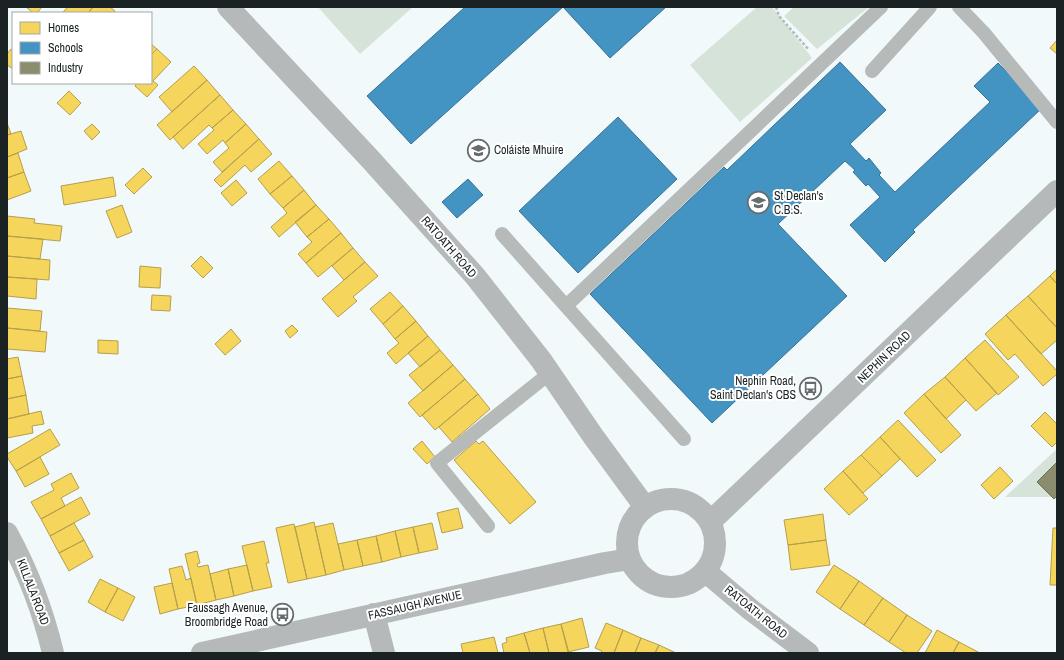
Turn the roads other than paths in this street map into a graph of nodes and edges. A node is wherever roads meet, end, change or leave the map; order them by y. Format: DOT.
graph roads {
  1 [pos="228,7"];
  2 [pos="880,7"];
  3 [pos="930,7"];
  4 [pos="959,7"];
  5 [pos="872,71"];
  6 [pos="1057,122"];
  7 [pos="1057,191"];
  8 [pos="502,234"];
  9 [pos="566,306"];
  10 [pos="550,373"];
  11 [pos="684,439"];
  12 [pos="645,507"];
  13 [pos="710,522"];
  14 [pos="488,526"];
  15 [pos="7,534"];
  16 [pos="630,559"];
  17 [pos="705,571"];
  18 [pos="374,614"];
  19 [pos="54,653"];
  20 [pos="202,653"];
  21 [pos="384,653"];
  22 [pos="808,653"];
  1 -- 10 [label="main road, RATOATH ROAD"];
  2 -- 9 [label="lane"];
  3 -- 5 [label="lane"];
  4 -- 6 [label="lane"];
  7 -- 13 [label="main road, NEPHIN ROAD"];
  8 -- 9 [label="lane"];
  9 -- 11 [label="lane"];
  10 -- 12 [label="main road, RATOATH ROAD"];
  10 -- 14 [label="lane"];
  12 -- 13 [label="main road"];
  12 -- 16 [label="main road"];
  13 -- 17 [label="main road"];
  15 -- 19 [label="street, KILLALA ROAD"];
  16 -- 17 [label="main road"];
  16 -- 18 [label="main road, FASSAUGH AVENUE"];
  17 -- 22 [label="main road, RATOATH ROAD"];
  18 -- 20 [label="main road, FASSAUGH AVENUE"];
  18 -- 21 [label="main road"];
}
